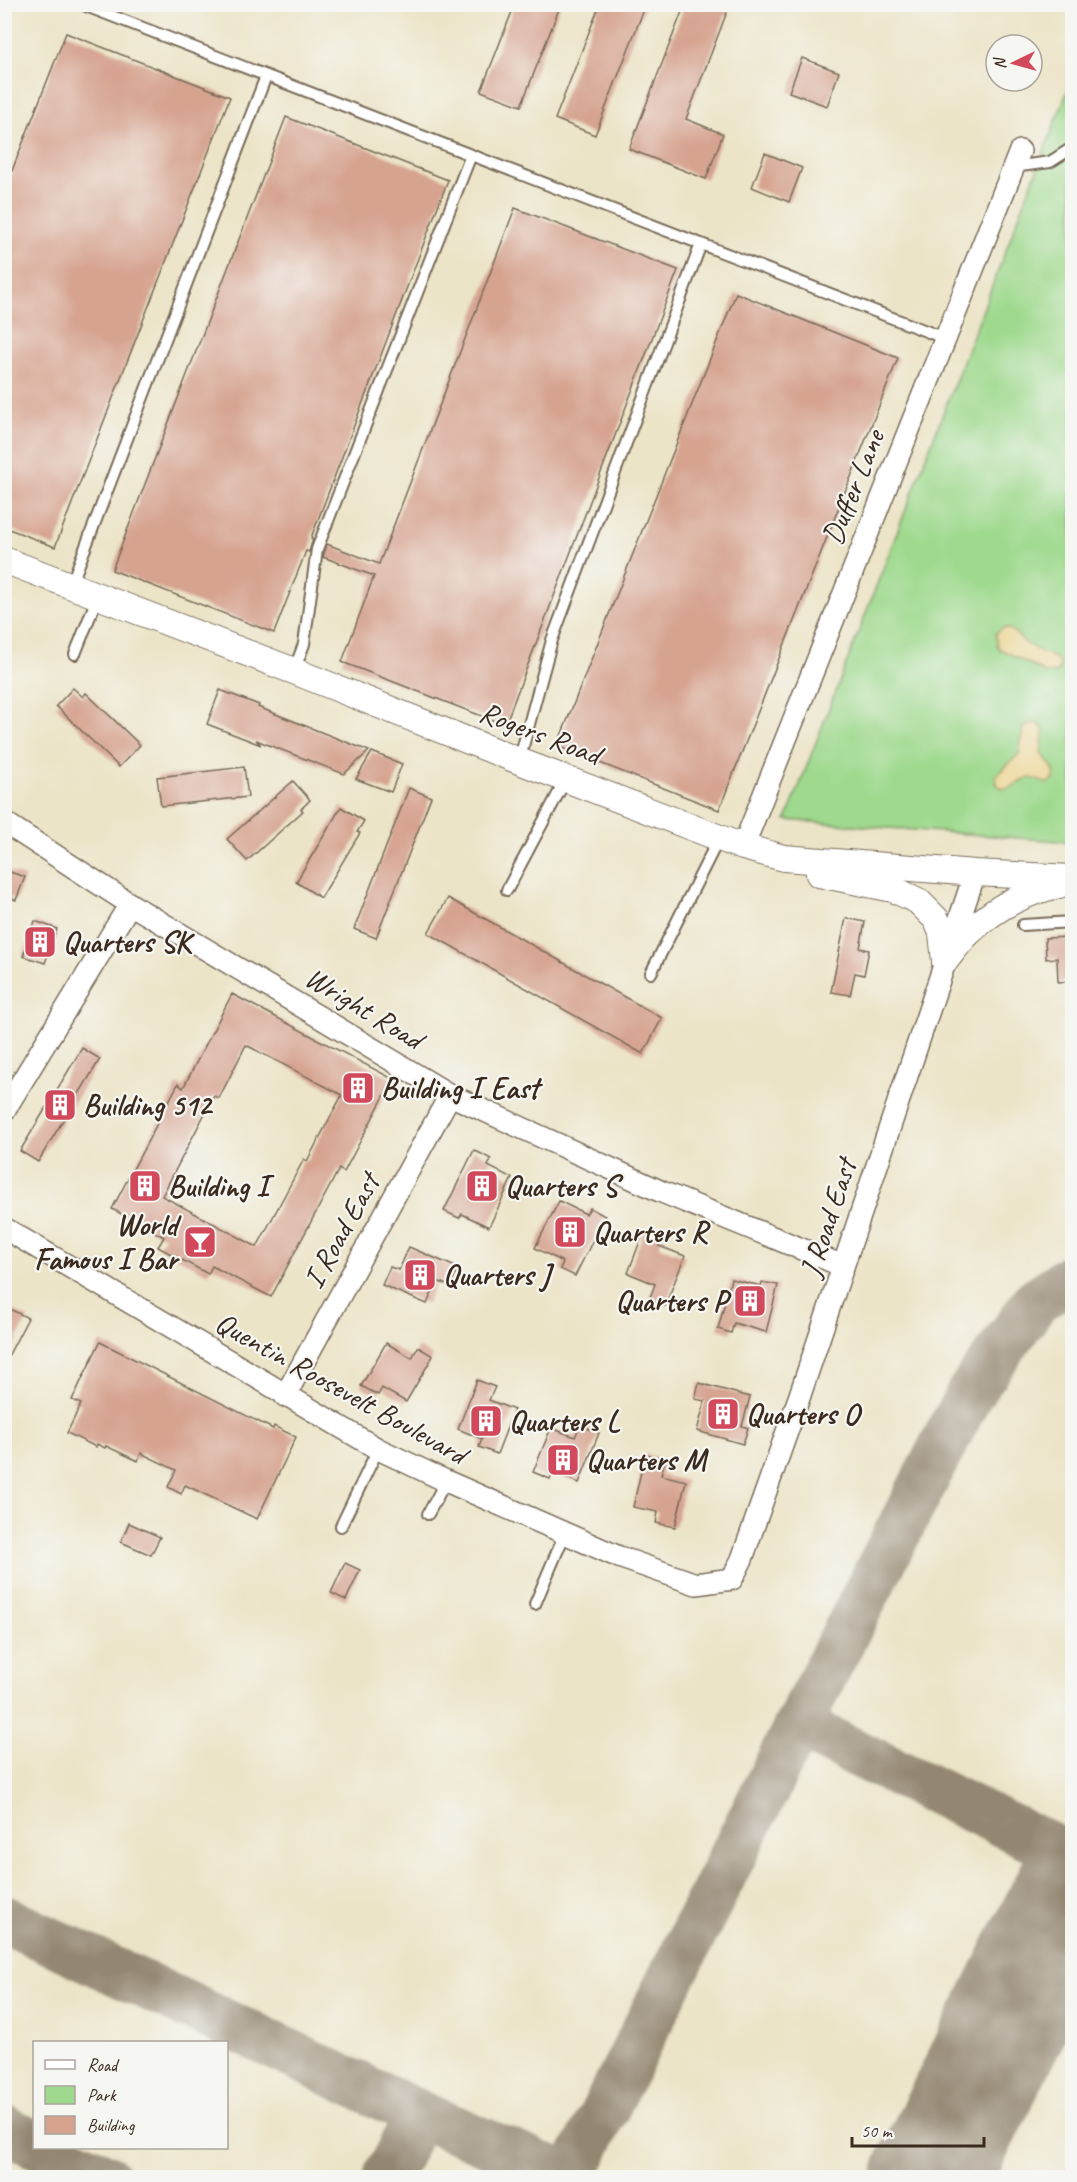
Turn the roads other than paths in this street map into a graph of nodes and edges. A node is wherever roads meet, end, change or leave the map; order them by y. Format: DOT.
graph roads {
  1 [pos="7,4"];
  2 [pos="81,4"];
  3 [pos="4,12"];
  4 [pos="266,76"];
  5 [pos="1072,148"];
  6 [pos="471,155"];
  7 [pos="1016,159"];
  8 [pos="701,244"];
  9 [pos="944,338"];
  10 [pos="4,560"];
  11 [pos="71,585"];
  12 [pos="98,595"];
  13 [pos="75,654"];
  14 [pos="294,670"];
  15 [pos="519,761"];
  16 [pos="566,779"];
  17 [pos="4,822"];
  18 [pos="731,842"];
  19 [pos="784,858"];
  20 [pos="975,873"];
  21 [pos="1072,880"];
  22 [pos="507,890"];
  23 [pos="130,904"];
  24 [pos="1072,922"];
  25 [pos="1023,925"];
  26 [pos="945,961"];
  27 [pos="651,973"];
  28 [pos="450,1095"];
  29 [pos="4,1111"];
  30 [pos="4,1228"];
  31 [pos="843,1266"];
  32 [pos="285,1396"];
  33 [pos="378,1449"];
  34 [pos="446,1481"];
  35 [pos="428,1514"];
  36 [pos="341,1526"];
  37 [pos="565,1533"];
  38 [pos="732,1579"];
  39 [pos="535,1604"];
  1 -- 3 [label="lane"];
  2 -- 4 [label="lane"];
  4 -- 6 [label="lane"];
  4 -- 11 [label="lane"];
  5 -- 7 [label="lane"];
  6 -- 8 [label="lane"];
  6 -- 14 [label="lane"];
  7 -- 9 [label="street, Duffer Lane"];
  8 -- 9 [label="lane"];
  8 -- 15 [label="lane"];
  9 -- 18 [label="street, Duffer Lane"];
  10 -- 11 [label="street, Rogers Road"];
  11 -- 12 [label="street, Rogers Road"];
  12 -- 13 [label="lane"];
  12 -- 14 [label="street, Rogers Road"];
  14 -- 15 [label="street, Rogers Road"];
  15 -- 16 [label="street, Rogers Road"];
  16 -- 18 [label="street, Rogers Road"];
  16 -- 22 [label="lane"];
  17 -- 23 [label="street, Wright Road"];
  18 -- 19 [label="street, Rogers Road"];
  18 -- 27 [label="lane"];
  19 -- 20 [label="street, Rogers Road"];
  19 -- 26 [label="street"];
  20 -- 21 [label="street, Rogers Road"];
  20 -- 26 [label="street, J Road East"];
  21 -- 26 [label="street"];
  23 -- 28 [label="street, Wright Road"];
  23 -- 29 [label="street"];
  24 -- 25 [label="lane"];
  26 -- 31 [label="street, J Road East"];
  28 -- 31 [label="street, Wright Road"];
  28 -- 32 [label="street, I Road East"];
  30 -- 32 [label="street, Quentin Roosevelt Boulevard"];
  31 -- 38 [label="street, J Road East"];
  32 -- 33 [label="street, Quentin Roosevelt Boulevard"];
  33 -- 34 [label="street, Quentin Roosevelt Boulevard"];
  33 -- 36 [label="lane"];
  34 -- 35 [label="lane"];
  34 -- 37 [label="street, Quentin Roosevelt Boulevard"];
  37 -- 38 [label="street, Quentin Roosevelt Boulevard"];
  37 -- 39 [label="lane"];
}
